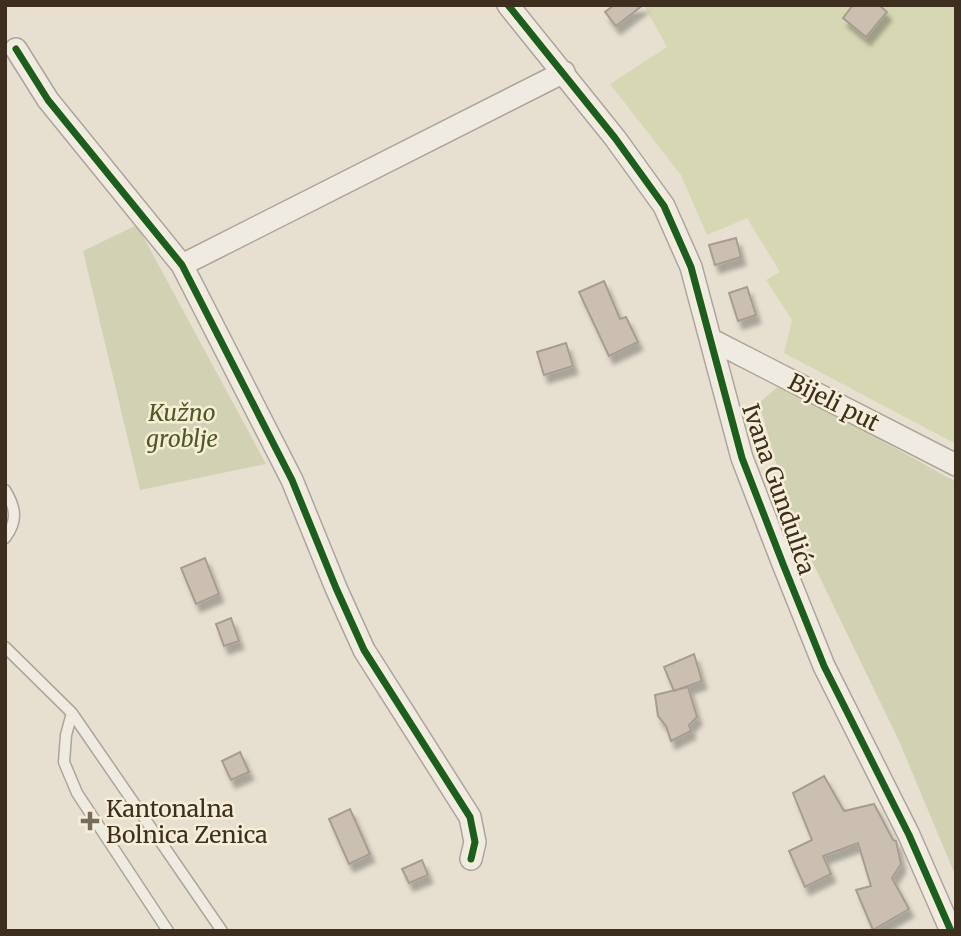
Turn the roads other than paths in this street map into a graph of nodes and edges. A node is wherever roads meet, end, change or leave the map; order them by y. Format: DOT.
graph roads {
  1 [pos="508,5"];
  2 [pos="16,49"];
  3 [pos="564,72"];
  4 [pos="182,265"];
  5 [pos="712,340"];
  6 [pos="956,465"];
  7 [pos="5,490"];
  8 [pos="5,538"];
  9 [pos="5,647"];
  10 [pos="72,713"];
  11 [pos="471,859"];
  12 [pos="168,931"];
  13 [pos="222,931"];
  14 [pos="951,931"];
  1 -- 3 [label="street, Ivana Gundulića"];
  2 -- 4 [label="street"];
  3 -- 4 [label="street"];
  3 -- 5 [label="street, Ivana Gundulića"];
  4 -- 11 [label="street"];
  5 -- 6 [label="street, Bijeli put"];
  5 -- 14 [label="street, Ivana Gundulića"];
  7 -- 8 [label="lane"];
  9 -- 10 [label="lane"];
  10 -- 12 [label="lane"];
  10 -- 13 [label="lane"];
}
